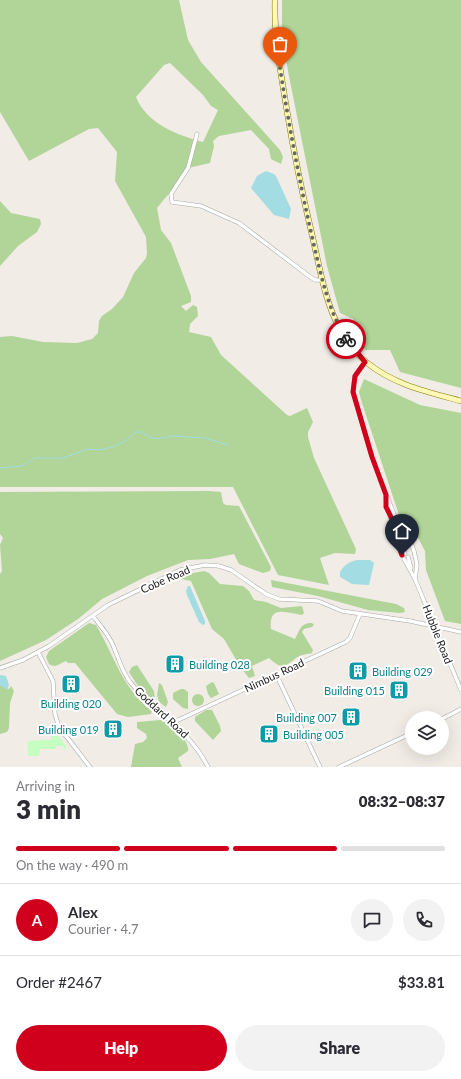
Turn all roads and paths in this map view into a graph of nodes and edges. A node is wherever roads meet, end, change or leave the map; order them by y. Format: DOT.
graph roads {
  1 [pos="275,0"];
  2 [pos="197,134"];
  3 [pos="323,280"];
  4 [pos="365,362"];
  5 [pos="461,401"];
  6 [pos="386,495"];
  7 [pos="395,525"];
  8 [pos="405,556"];
  9 [pos="411,571"];
  10 [pos="415,578"];
  11 [pos="360,614"];
  12 [pos="93,616"];
  13 [pos="434,627"];
  14 [pos="461,632"];
  15 [pos="38,652"];
  16 [pos="0,668"];
  17 [pos="276,674"];
  18 [pos="461,690"];
  19 [pos="461,709"];
  20 [pos="449,715"];
  21 [pos="174,722"];
  22 [pos="405,736"];
  23 [pos="90,767"];
  24 [pos="208,767"];
  25 [pos="320,767"];
  26 [pos="339,767"];
  1 -- 3 [label="main road"];
  2 -- 3 [label="street"];
  3 -- 4 [label="main road"];
  4 -- 5 [label="main road"];
  4 -- 6 [label="street, Hubble Road"];
  6 -- 7 [label="street, Hubble Road"];
  6 -- 10 [label="street, Hubble Road"];
  7 -- 8 [label="street, Hubble Road"];
  7 -- 8 [label="street, Hubble Road"];
  8 -- 9 [label="street, Hubble Road"];
  8 -- 9 [label="street, Hubble Road"];
  9 -- 10 [label="street, Hubble Road"];
  10 -- 13 [label="street, Hubble Road"];
  11 -- 12 [label="street, Cobe Road"];
  11 -- 13 [label="street, Cobe Road"];
  11 -- 17 [label="street, Nimbus Road"];
  12 -- 15 [label="street, Cobe Road"];
  12 -- 21 [label="street, Goddard Road"];
  13 -- 14 [label="street, Cobe Road"];
  13 -- 18 [label="street, Hubble Road"];
  15 -- 16 [label="street, Cobe Road"];
  15 -- 23 [label="street"];
  17 -- 21 [label="street, Nimbus Road"];
  17 -- 25 [label="street"];
  19 -- 20 [label="street"];
  21 -- 24 [label="street, Goddard Road"];
  22 -- 26 [label="street"];
}
